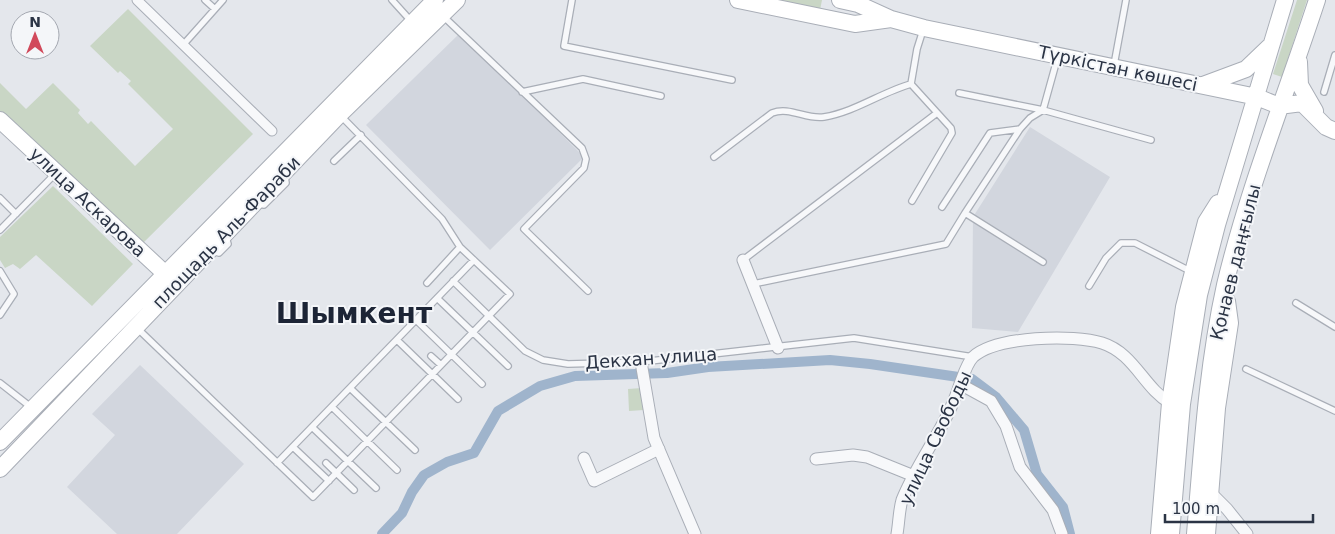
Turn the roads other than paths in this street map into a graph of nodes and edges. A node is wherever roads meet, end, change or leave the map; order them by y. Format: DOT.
graph roads {
  1 [pos="137,0"];
  2 [pos="205,0"];
  3 [pos="223,0"];
  4 [pos="392,0"];
  5 [pos="435,0"];
  6 [pos="457,0"];
  7 [pos="572,0"];
  8 [pos="738,0"];
  9 [pos="840,0"];
  10 [pos="1126,0"];
  11 [pos="1285,0"];
  12 [pos="1317,0"];
  13 [pos="215,9"];
  14 [pos="442,15"];
  15 [pos="890,19"];
  16 [pos="412,23"];
  17 [pos="924,28"];
  18 [pos="183,45"];
  19 [pos="1271,46"];
  20 [pos="1335,55"];
  21 [pos="1058,56"];
  22 [pos="1299,56"];
  23 [pos="1113,67"];
  24 [pos="732,80"];
  25 [pos="911,84"];
  26 [pos="1203,86"];
  27 [pos="522,92"];
  28 [pos="1324,92"];
  29 [pos="959,93"];
  30 [pos="661,96"];
  31 [pos="1257,98"];
  32 [pos="1279,106"];
  33 [pos="1043,110"];
  34 [pos="334,111"];
  35 [pos="937,113"];
  36 [pos="0,120"];
  37 [pos="1020,129"];
  38 [pos="1331,129"];
  39 [pos="272,130"];
  40 [pos="361,135"];
  41 [pos="1151,140"];
  42 [pos="714,156"];
  43 [pos="334,162"];
  44 [pos="57,173"];
  45 [pos="1229,186"];
  46 [pos="0,198"];
  47 [pos="912,201"];
  48 [pos="942,208"];
  49 [pos="965,213"];
  50 [pos="16,214"];
  51 [pos="0,230"];
  52 [pos="460,248"];
  53 [pos="474,260"];
  54 [pos="743,260"];
  55 [pos="1043,262"];
  56 [pos="0,270"];
  57 [pos="1192,272"];
  58 [pos="170,278"];
  59 [pos="453,281"];
  60 [pos="427,283"];
  61 [pos="753,284"];
  62 [pos="1226,284"];
  63 [pos="1090,286"];
  64 [pos="588,291"];
  65 [pos="1198,295"];
  66 [pos="437,298"];
  67 [pos="1296,303"];
  68 [pos="1184,307"];
  69 [pos="0,315"];
  70 [pos="124,315"];
  71 [pos="489,316"];
  72 [pos="416,320"];
  73 [pos="136,326"];
  74 [pos="1335,327"];
  75 [pos="473,332"];
  76 [pos="397,340"];
  77 [pos="778,348"];
  78 [pos="451,355"];
  79 [pos="431,356"];
  80 [pos="973,357"];
  81 [pos="641,362"];
  82 [pos="441,366"];
  83 [pos="508,366"];
  84 [pos="1246,369"];
  85 [pos="432,374"];
  86 [pos="0,383"];
  87 [pos="482,384"];
  88 [pos="960,384"];
  89 [pos="350,388"];
  90 [pos="458,399"];
  91 [pos="1170,403"];
  92 [pos="332,407"];
  93 [pos="32,409"];
  94 [pos="1335,411"];
  95 [pos="386,422"];
  96 [pos="312,426"];
  97 [pos="367,441"];
  98 [pos="0,442"];
  99 [pos="293,446"];
  100 [pos="659,449"];
  101 [pos="415,450"];
  102 [pos="584,458"];
  103 [pos="816,459"];
  104 [pos="348,461"];
  105 [pos="277,463"];
  106 [pos="326,463"];
  107 [pos="0,469"];
  108 [pos="397,470"];
  109 [pos="336,473"];
  110 [pos="329,481"];
  111 [pos="912,481"];
  112 [pos="376,488"];
  113 [pos="354,490"];
  114 [pos="1211,493"];
  115 [pos="695,534"];
  116 [pos="897,534"];
  117 [pos="1062,534"];
  118 [pos="1159,534"];
  119 [pos="1171,534"];
  120 [pos="1195,534"];
  121 [pos="1207,534"];
  122 [pos="1247,534"];
  1 -- 18 [label="street"];
  2 -- 13 [label="lane"];
  3 -- 13 [label="lane"];
  4 -- 16 [label="lane"];
  5 -- 16 [label="main road, площадь Аль-Фараби"];
  6 -- 14 [label="main road, площадь Аль-Фараби"];
  7 -- 24 [label="lane"];
  8 -- 15 [label="main road, Түркістан көшесі"];
  9 -- 15 [label="main road, Түркістан көшесі"];
  10 -- 23 [label="lane"];
  11 -- 19 [label="main road, Қонаев даңғылы"];
  12 -- 22 [label="main road, Қонаев даңғылы"];
  13 -- 18 [label="lane"];
  14 -- 27 [label="lane"];
  14 -- 34 [label="main road, площадь Аль-Фараби"];
  15 -- 17 [label="main road, Түркістан көшесі"];
  16 -- 34 [label="main road, площадь Аль-Фараби"];
  17 -- 21 [label="main road, Түркістан көшесі"];
  17 -- 25 [label="lane"];
  18 -- 39 [label="street"];
  19 -- 26 [label="main road"];
  19 -- 31 [label="main road, Қонаев даңғылы"];
  20 -- 28 [label="lane"];
  21 -- 23 [label="main road, Түркістан көшесі"];
  21 -- 33 [label="lane"];
  22 -- 32 [label="main road, Қонаев даңғылы"];
  22 -- 38 [label="main road"];
  23 -- 26 [label="main road, Түркістан көшесі"];
  25 -- 35 [label="lane"];
  25 -- 42 [label="lane"];
  26 -- 31 [label="main road, Түркістан көшесі"];
  27 -- 30 [label="lane"];
  27 -- 64 [label="lane"];
  29 -- 33 [label="lane"];
  31 -- 32 [label="main road, Түркістан көшесі"];
  31 -- 45 [label="main road, Қонаев даңғылы"];
  32 -- 38 [label="main road, Түркістан көшесі"];
  32 -- 62 [label="main road, Қонаев даңғылы"];
  33 -- 37 [label="lane"];
  33 -- 41 [label="lane"];
  34 -- 40 [label="lane"];
  34 -- 58 [label="main road, площадь Аль-Фараби"];
  34 -- 58 [label="main road, площадь Аль-Фараби"];
  35 -- 47 [label="lane"];
  35 -- 54 [label="lane"];
  36 -- 44 [label="main road, улица Аскарова"];
  37 -- 48 [label="lane"];
  37 -- 49 [label="lane"];
  40 -- 43 [label="lane"];
  40 -- 52 [label="lane"];
  44 -- 50 [label="lane"];
  44 -- 58 [label="main road, улица Аскарова"];
  45 -- 57 [label="main road"];
  45 -- 65 [label="main road, Қонаев даңғылы"];
  46 -- 50 [label="lane"];
  49 -- 55 [label="lane"];
  49 -- 61 [label="lane"];
  50 -- 51 [label="lane"];
  52 -- 53 [label="lane"];
  52 -- 60 [label="lane"];
  53 -- 59 [label="lane"];
  53 -- 71 [label="lane"];
  54 -- 61 [label="street"];
  56 -- 69 [label="lane"];
  57 -- 63 [label="lane"];
  57 -- 68 [label="main road"];
  58 -- 70 [label="main road, площадь Аль-Фараби"];
  58 -- 73 [label="main road, площадь Аль-Фараби"];
  59 -- 66 [label="lane"];
  59 -- 71 [label="lane"];
  61 -- 77 [label="street"];
  62 -- 114 [label="main road"];
  62 -- 120 [label="main road, Қонаев даңғылы"];
  65 -- 68 [label="main road"];
  65 -- 119 [label="main road, Қонаев даңғылы"];
  66 -- 72 [label="lane"];
  66 -- 75 [label="lane"];
  67 -- 74 [label="lane"];
  68 -- 91 [label="main road"];
  70 -- 73 [label="lane"];
  70 -- 93 [label="main road, площадь Аль-Фараби"];
  71 -- 75 [label="lane"];
  71 -- 81 [label="lane, Декхан улица"];
  72 -- 76 [label="lane"];
  72 -- 78 [label="lane"];
  73 -- 105 [label="lane"];
  73 -- 107 [label="main road, площадь Аль-Фараби"];
  75 -- 78 [label="lane"];
  75 -- 83 [label="lane"];
  76 -- 85 [label="lane"];
  76 -- 89 [label="lane"];
  77 -- 80 [label="lane, Декхан улица"];
  77 -- 81 [label="lane, Декхан улица"];
  78 -- 82 [label="lane"];
  78 -- 87 [label="lane"];
  79 -- 82 [label="lane"];
  80 -- 88 [label="street, улица Свободы"];
  80 -- 91 [label="street, улица Свободы"];
  81 -- 100 [label="street"];
  82 -- 85 [label="lane"];
  84 -- 94 [label="lane"];
  85 -- 90 [label="lane"];
  85 -- 95 [label="lane"];
  86 -- 93 [label="lane"];
  88 -- 111 [label="street, улица Свободы"];
  88 -- 117 [label="street"];
  89 -- 92 [label="lane"];
  89 -- 95 [label="lane"];
  91 -- 118 [label="main road"];
  92 -- 96 [label="lane"];
  92 -- 97 [label="lane"];
  93 -- 98 [label="main road, площадь Аль-Фараби"];
  95 -- 97 [label="lane"];
  95 -- 101 [label="lane"];
  96 -- 99 [label="lane"];
  96 -- 104 [label="lane"];
  97 -- 104 [label="lane"];
  97 -- 108 [label="lane"];
  99 -- 105 [label="lane"];
  99 -- 110 [label="lane"];
  100 -- 102 [label="street"];
  100 -- 115 [label="street"];
  103 -- 111 [label="street"];
  104 -- 109 [label="lane"];
  104 -- 112 [label="lane"];
  105 -- 110 [label="lane"];
  106 -- 109 [label="lane"];
  109 -- 110 [label="lane"];
  109 -- 113 [label="lane"];
  111 -- 116 [label="street, улица Свободы"];
  114 -- 121 [label="main road"];
  114 -- 122 [label="street"];
}
